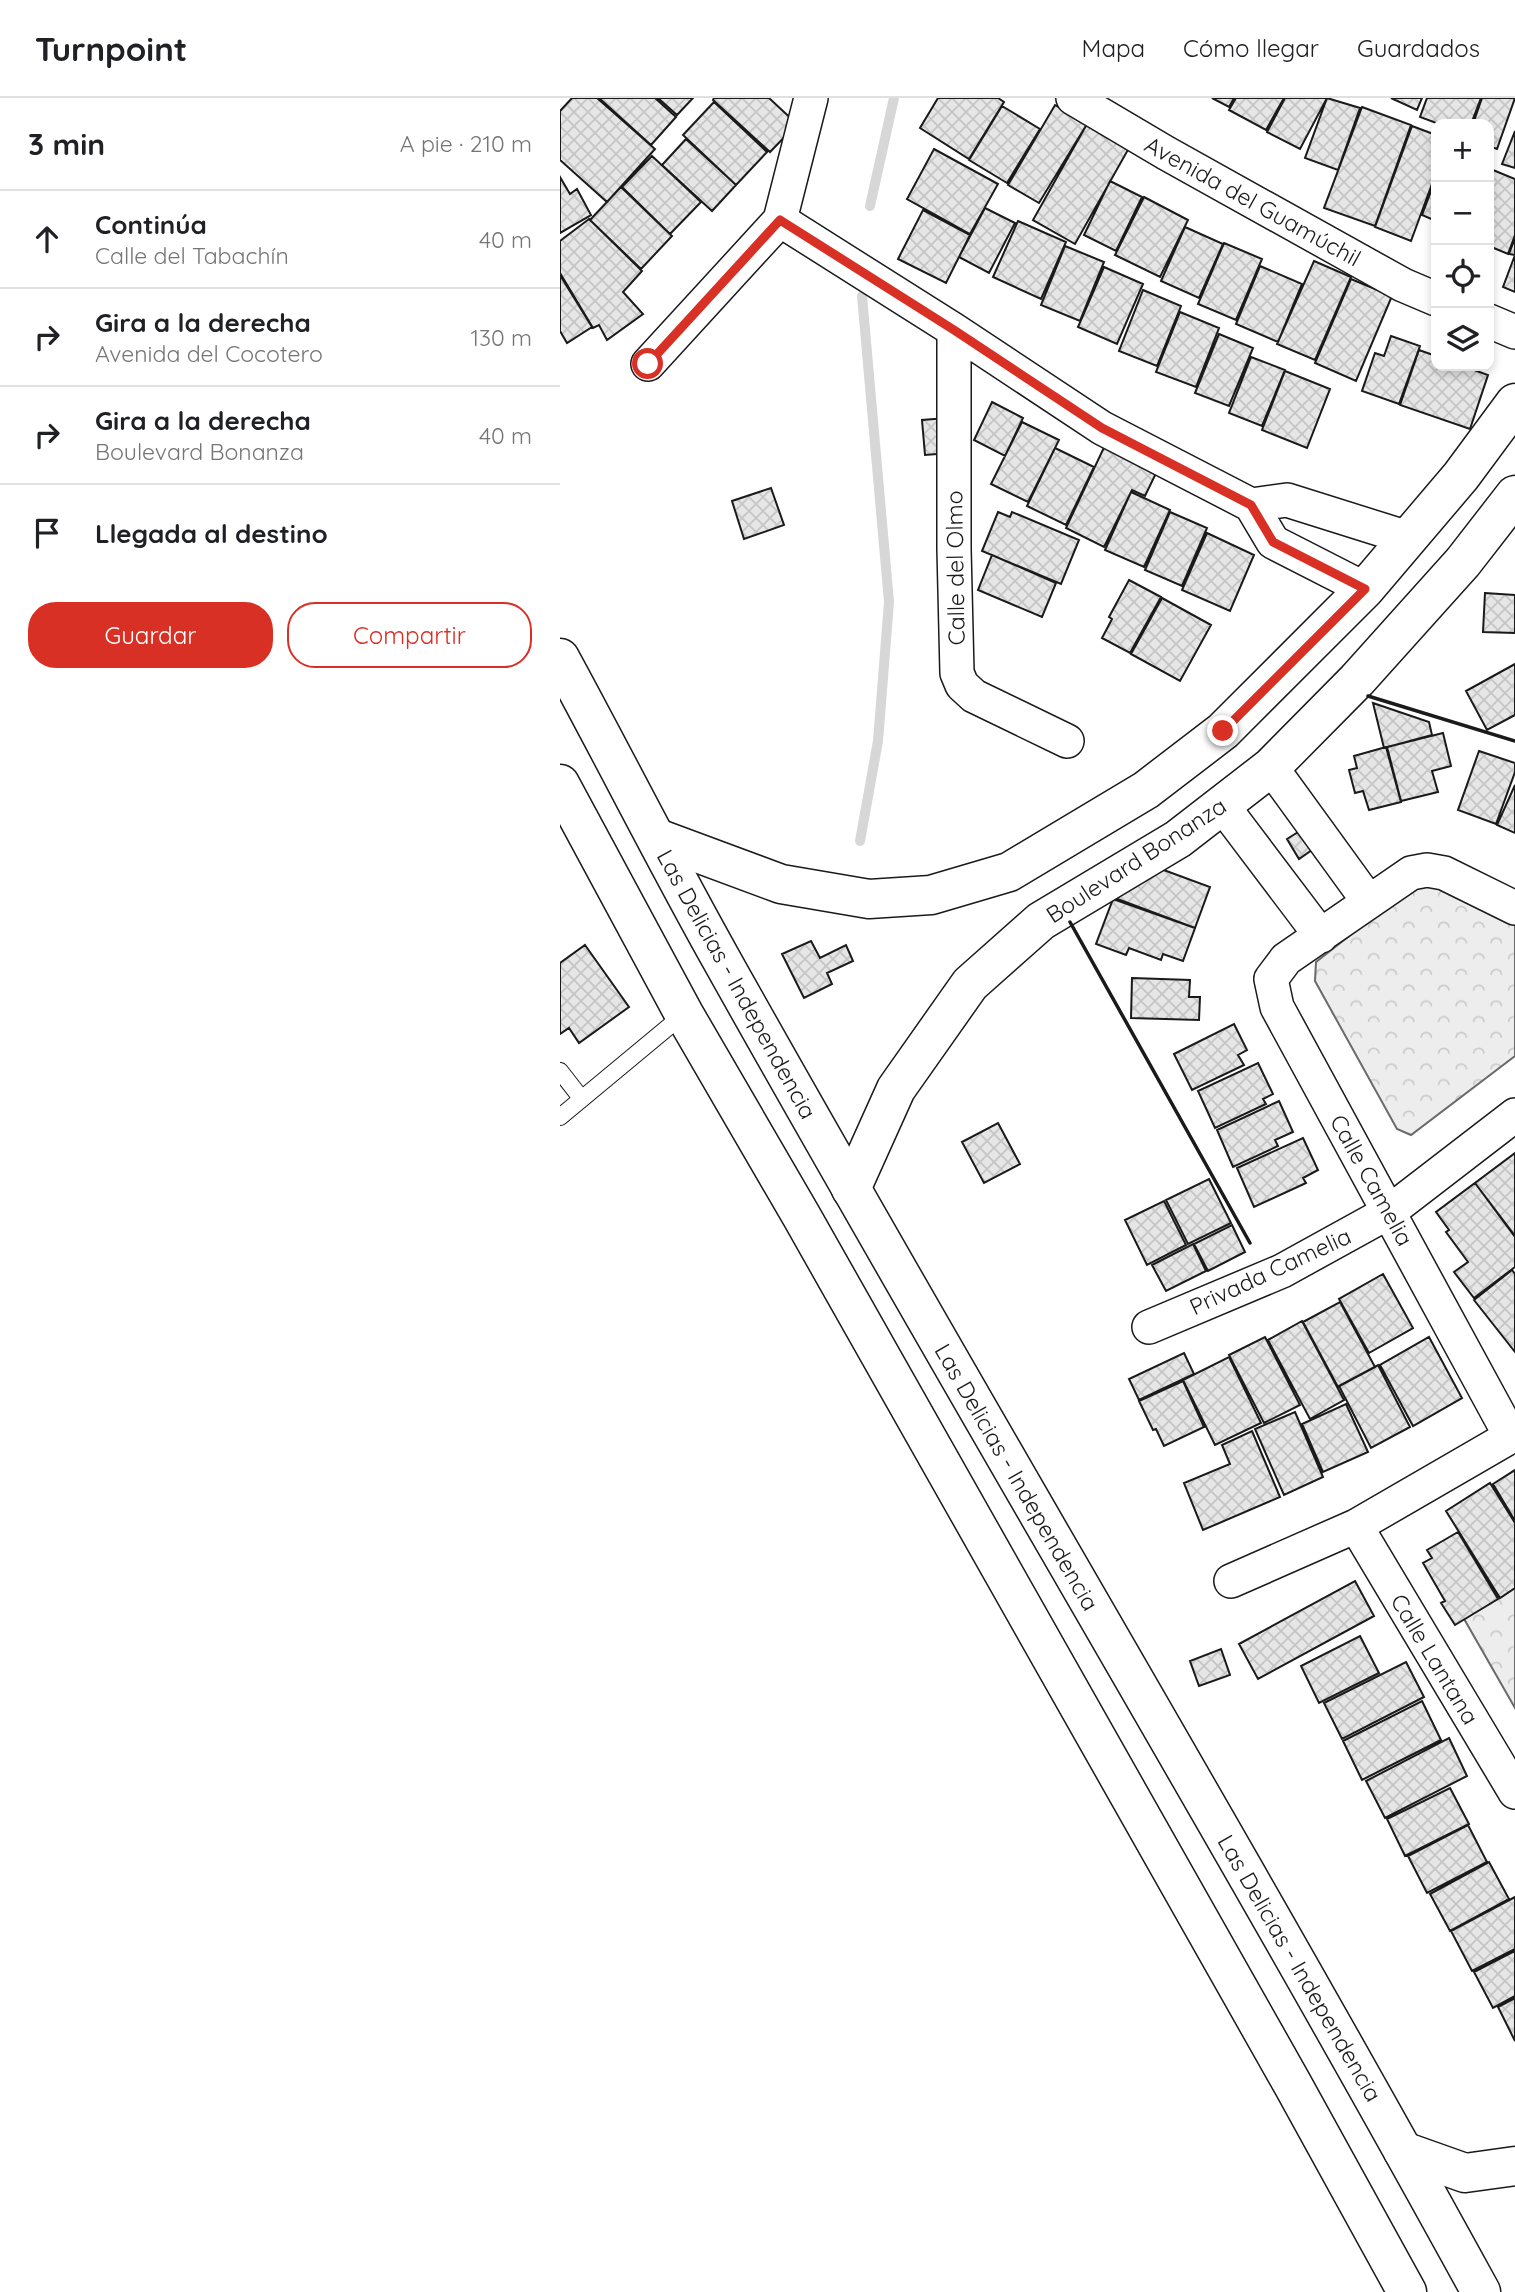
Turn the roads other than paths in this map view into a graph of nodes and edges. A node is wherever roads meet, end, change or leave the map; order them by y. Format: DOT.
graph roads {
  1 [pos="811,98"];
  2 [pos="1073,98"];
  3 [pos="780,220"];
  4 [pos="1431,297"];
  5 [pos="1494,323"];
  6 [pos="954,330"];
  7 [pos="1515,332"];
  8 [pos="648,364"];
  9 [pos="1515,403"];
  10 [pos="1515,495"];
  11 [pos="1251,505"];
  12 [pos="1408,538"];
  13 [pos="1365,589"];
  14 [pos="560,658"];
  15 [pos="1068,741"];
  16 [pos="1271,767"];
  17 [pos="560,784"];
  18 [pos="1146,790"];
  19 [pos="1222,805"];
  20 [pos="657,838"];
  21 [pos="1178,839"];
  22 [pos="1369,902"];
  23 [pos="1515,908"];
  24 [pos="1321,936"];
  25 [pos="684,1014"];
  26 [pos="560,1071"];
  27 [pos="581,1098"];
  28 [pos="1515,1115"];
  29 [pos="560,1117"];
  30 [pos="851,1189"];
  31 [pos="1389,1212"];
  32 [pos="1149,1327"];
  33 [pos="1513,1435"];
  34 [pos="1356,1526"];
  35 [pos="1231,1581"];
  36 [pos="1515,1792"];
  37 [pos="1403,2151"];
  38 [pos="1515,2166"];
  39 [pos="1407,2292"];
  40 [pos="1481,2292"];
  1 -- 3 [label="street"];
  2 -- 4 [label="street, Avenida del Guamúchil"];
  3 -- 6 [label="street"];
  3 -- 8 [label="street"];
  5 -- 7 [label="street"];
  6 -- 11 [label="street"];
  6 -- 15 [label="street, Calle del Olmo"];
  9 -- 12 [label="main road"];
  10 -- 16 [label="main road, Boulevard Bonanza"];
  11 -- 12 [label="street"];
  11 -- 13 [label="street"];
  12 -- 13 [label="main road"];
  13 -- 18 [label="main road"];
  14 -- 20 [label="main road, Las Delicias - Independencia"];
  16 -- 19 [label="main road, Boulevard Bonanza"];
  16 -- 22 [label="street"];
  17 -- 25 [label="main road"];
  18 -- 20 [label="main road"];
  18 -- 21 [label="main road"];
  19 -- 21 [label="main road, Boulevard Bonanza"];
  19 -- 24 [label="street"];
  20 -- 30 [label="main road, Las Delicias - Independencia"];
  21 -- 30 [label="main road, Boulevard Bonanza"];
  22 -- 23 [label="street, Calle Camelia"];
  22 -- 24 [label="street, Calle Camelia"];
  24 -- 31 [label="street, Calle Camelia"];
  25 -- 27 [label="lane"];
  25 -- 39 [label="main road"];
  26 -- 27 [label="lane"];
  27 -- 29 [label="lane"];
  28 -- 31 [label="street, Privada Camelia"];
  30 -- 37 [label="main road, Las Delicias - Independencia"];
  31 -- 32 [label="street, Privada Camelia"];
  31 -- 33 [label="street, Calle Camelia"];
  33 -- 34 [label="street, Calle Camelia"];
  34 -- 35 [label="street, Calle Camelia"];
  34 -- 36 [label="street, Calle Lantana"];
  37 -- 38 [label="main road"];
  37 -- 40 [label="main road, Las Delicias - Independencia"];
}
